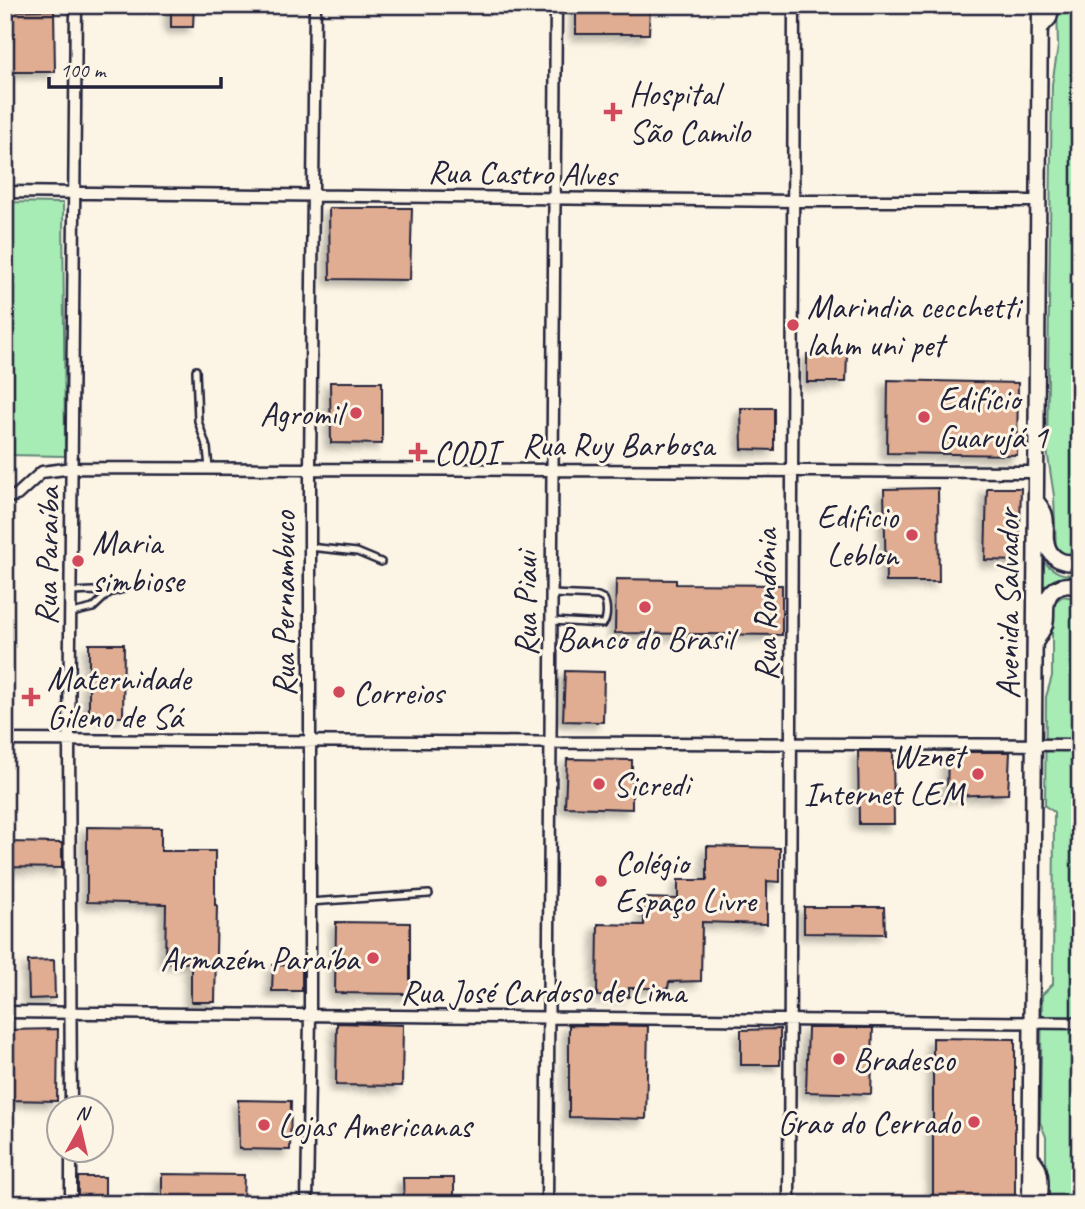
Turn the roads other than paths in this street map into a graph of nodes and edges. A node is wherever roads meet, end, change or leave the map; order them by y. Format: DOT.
graph roads {
  1 [pos="76,5"];
  2 [pos="315,5"];
  3 [pos="556,5"];
  4 [pos="794,5"];
  5 [pos="1040,5"];
  6 [pos="1052,5"];
  7 [pos="1040,28"];
  8 [pos="5,192"];
  9 [pos="74,192"];
  10 [pos="313,196"];
  11 [pos="554,199"];
  12 [pos="793,201"];
  13 [pos="1038,201"];
  14 [pos="196,370"];
  15 [pos="74,468"];
  16 [pos="209,468"];
  17 [pos="310,468"];
  18 [pos="553,470"];
  19 [pos="791,471"];
  20 [pos="1036,472"];
  21 [pos="5,498"];
  22 [pos="1036,500"];
  23 [pos="309,547"];
  24 [pos="1080,560"];
  25 [pos="382,562"];
  26 [pos="124,589"];
  27 [pos="1080,589"];
  28 [pos="72,592"];
  29 [pos="108,593"];
  30 [pos="552,594"];
  31 [pos="72,613"];
  32 [pos="552,621"];
  33 [pos="1035,644"];
  34 [pos="5,740"];
  35 [pos="69,740"];
  36 [pos="309,741"];
  37 [pos="791,743"];
  38 [pos="550,744"];
  39 [pos="1034,745"];
  40 [pos="1080,745"];
  41 [pos="429,894"];
  42 [pos="309,902"];
  43 [pos="5,1012"];
  44 [pos="71,1013"];
  45 [pos="310,1015"];
  46 [pos="549,1018"];
  47 [pos="788,1018"];
  48 [pos="1032,1023"];
  49 [pos="1080,1023"];
  50 [pos="71,1094"];
  51 [pos="1030,1157"];
  52 [pos="71,1164"];
  53 [pos="71,1204"];
  54 [pos="307,1204"];
  55 [pos="547,1204"];
  56 [pos="789,1204"];
  57 [pos="1030,1204"];
  58 [pos="1040,1204"];
  1 -- 9 [label="street, Rua Paraíba"];
  2 -- 10 [label="street, Rua Pernambuco"];
  3 -- 11 [label="street, Rua Piaui"];
  4 -- 12 [label="street, Rua Rondônia"];
  5 -- 7 [label="main road, Avenida Salvador"];
  6 -- 7 [label="main road"];
  7 -- 13 [label="main road, Avenida Salvador"];
  8 -- 9 [label="street, Rua Castro Alves"];
  9 -- 10 [label="street, Rua Castro Alves"];
  9 -- 15 [label="street, Rua Paraíba"];
  10 -- 11 [label="street, Rua Castro Alves"];
  10 -- 17 [label="street, Rua Pernambuco"];
  11 -- 12 [label="street, Rua Castro Alves"];
  11 -- 18 [label="street, Rua Piaui"];
  12 -- 13 [label="street, Rua Castro Alves"];
  12 -- 19 [label="street, Rua Rondônia"];
  13 -- 20 [label="main road, Avenida Salvador"];
  14 -- 16 [label="lane"];
  15 -- 16 [label="street, Rua Ruy Barbosa"];
  15 -- 21 [label="street, Rua Ruy Barbosa"];
  15 -- 28 [label="street, Rua Paraíba"];
  16 -- 17 [label="street, Rua Ruy Barbosa"];
  17 -- 18 [label="street, Rua Ruy Barbosa"];
  17 -- 23 [label="street, Rua Pernambuco"];
  18 -- 19 [label="street, Rua Ruy Barbosa"];
  18 -- 30 [label="street, Rua Piaui"];
  19 -- 20 [label="street, Rua Ruy Barbosa"];
  19 -- 37 [label="street, Rua Rondônia"];
  20 -- 22 [label="main road, Avenida Salvador"];
  22 -- 24 [label="main road"];
  22 -- 33 [label="main road, Avenida Salvador"];
  23 -- 25 [label="lane"];
  23 -- 36 [label="street, Rua Pernambuco"];
  26 -- 29 [label="lane"];
  27 -- 33 [label="main road"];
  28 -- 29 [label="lane"];
  28 -- 31 [label="street, Rua Paraíba"];
  29 -- 31 [label="lane"];
  30 -- 32 [label="street, Rua Piaui"];
  30 -- 32 [label="lane"];
  31 -- 35 [label="street, Rua Paraíba"];
  32 -- 38 [label="street, Rua Piaui"];
  33 -- 39 [label="main road, Avenida Salvador"];
  34 -- 35 [label="street"];
  35 -- 36 [label="street"];
  35 -- 44 [label="street, Rua Paraíba"];
  36 -- 38 [label="street"];
  36 -- 42 [label="street, Rua Pernambuco"];
  37 -- 38 [label="street"];
  37 -- 39 [label="street"];
  37 -- 47 [label="street, Rua Rondônia"];
  38 -- 46 [label="street, Rua Piaui"];
  39 -- 40 [label="street"];
  39 -- 48 [label="main road, Avenida Salvador"];
  41 -- 42 [label="lane"];
  42 -- 45 [label="street, Rua Pernambuco"];
  43 -- 44 [label="street, Rua José Cardoso de Lima"];
  44 -- 45 [label="street, Rua José Cardoso de Lima"];
  44 -- 50 [label="street, Rua Paraíba"];
  45 -- 46 [label="street, Rua José Cardoso de Lima"];
  45 -- 54 [label="street, Rua Pernambuco"];
  46 -- 47 [label="street, Rua José Cardoso de Lima"];
  46 -- 55 [label="street, Rua Piaui"];
  47 -- 48 [label="street, Rua José Cardoso de Lima"];
  47 -- 56 [label="street, Rua Rondônia"];
  48 -- 49 [label="street, Rua José Cardoso de Lima"];
  48 -- 51 [label="main road, Avenida Salvador"];
  51 -- 57 [label="main road, Avenida Salvador"];
  51 -- 58 [label="main road"];
  52 -- 53 [label="street"];
}
